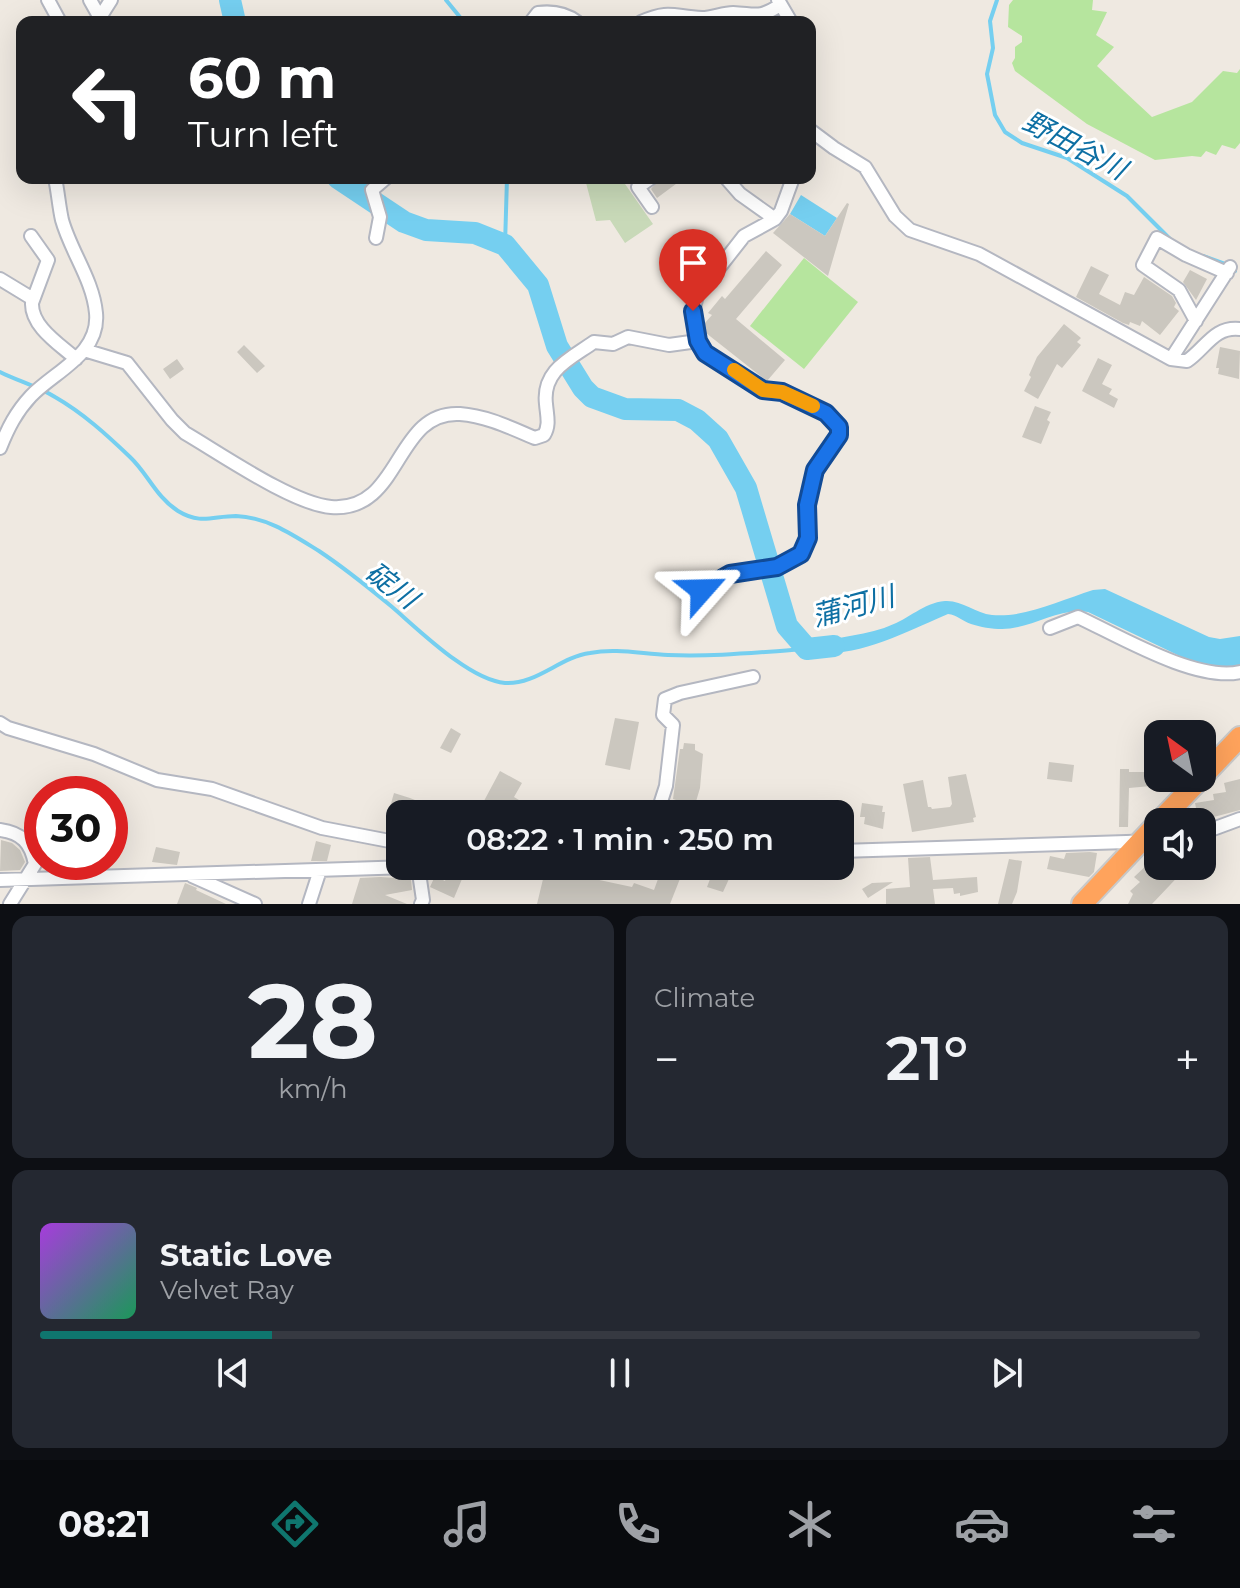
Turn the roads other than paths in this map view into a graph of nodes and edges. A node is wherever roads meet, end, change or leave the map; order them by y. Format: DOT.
graph roads {
  1 [pos="779,3"];
  2 [pos="536,16"];
  3 [pos="569,16"];
  4 [pos="657,16"];
  5 [pos="691,16"];
  6 [pos="715,16"];
  7 [pos="749,16"];
  8 [pos="759,16"];
  9 [pos="816,138"];
  10 [pos="56,184"];
  11 [pos="379,184"];
  12 [pos="642,184"];
  13 [pos="731,184"];
  14 [pos="791,184"];
  15 [pos="652,207"];
  16 [pos="775,219"];
  17 [pos="31,236"];
  18 [pos="376,238"];
  19 [pos="73,246"];
  20 [pos="48,260"];
  21 [pos="0,279"];
  22 [pos="33,299"];
  23 [pos="1196,321"];
  24 [pos="1240,329"];
  25 [pos="698,341"];
  26 [pos="80,354"];
  27 [pos="1171,359"];
  28 [pos="0,448"];
  29 [pos="702,590"];
  30 [pos="1050,628"];
  31 [pos="1240,672"];
  32 [pos="753,677"];
  33 [pos="0,723"];
  34 [pos="1240,737"];
  35 [pos="1216,762"];
  36 [pos="1187,792"];
  37 [pos="662,800"];
  38 [pos="1171,808"];
  39 [pos="1240,819"];
  40 [pos="1216,828"];
  41 [pos="0,830"];
  42 [pos="24,839"];
  43 [pos="386,840"];
  44 [pos="1144,843"];
  45 [pos="1144,847"];
  46 [pos="854,850"];
  47 [pos="386,867"];
  48 [pos="320,870"];
  49 [pos="189,875"];
  50 [pos="128,877"];
  51 [pos="0,880"];
  52 [pos="24,880"];
  53 [pos="26,880"];
  54 [pos="420,880"];
  55 [pos="238,901"];
  56 [pos="10,904"];
  57 [pos="255,904"];
  58 [pos="309,904"];
  59 [pos="421,904"];
  60 [pos="1082,904"];
  1 -- 8 [label="street"];
  2 -- 3 [label="street"];
  4 -- 5 [label="street"];
  6 -- 7 [label="street"];
  9 -- 27 [label="street"];
  10 -- 19 [label="street"];
  11 -- 18 [label="street"];
  12 -- 15 [label="street"];
  13 -- 16 [label="street"];
  14 -- 16 [label="street"];
  16 -- 25 [label="street"];
  17 -- 20 [label="street"];
  19 -- 20 [label="street"];
  19 -- 26 [label="street"];
  20 -- 22 [label="street"];
  21 -- 22 [label="street"];
  22 -- 26 [label="street"];
  23 -- 23 [label="street"];
  23 -- 27 [label="street"];
  24 -- 27 [label="street"];
  25 -- 26 [label="street"];
  25 -- 29 [label="street"];
  26 -- 28 [label="street"];
  30 -- 31 [label="street"];
  32 -- 37 [label="street"];
  33 -- 43 [label="street"];
  34 -- 35 [label="highway"];
  36 -- 38 [label="highway"];
  39 -- 40 [label="street"];
  41 -- 42 [label="street"];
  44 -- 46 [label="street"];
  45 -- 60 [label="highway"];
  47 -- 48 [label="street"];
  48 -- 49 [label="street"];
  48 -- 58 [label="street"];
  49 -- 50 [label="street"];
  49 -- 55 [label="street"];
  51 -- 52 [label="street"];
  53 -- 56 [label="street"];
  54 -- 59 [label="street"];
  55 -- 57 [label="street"];
}
